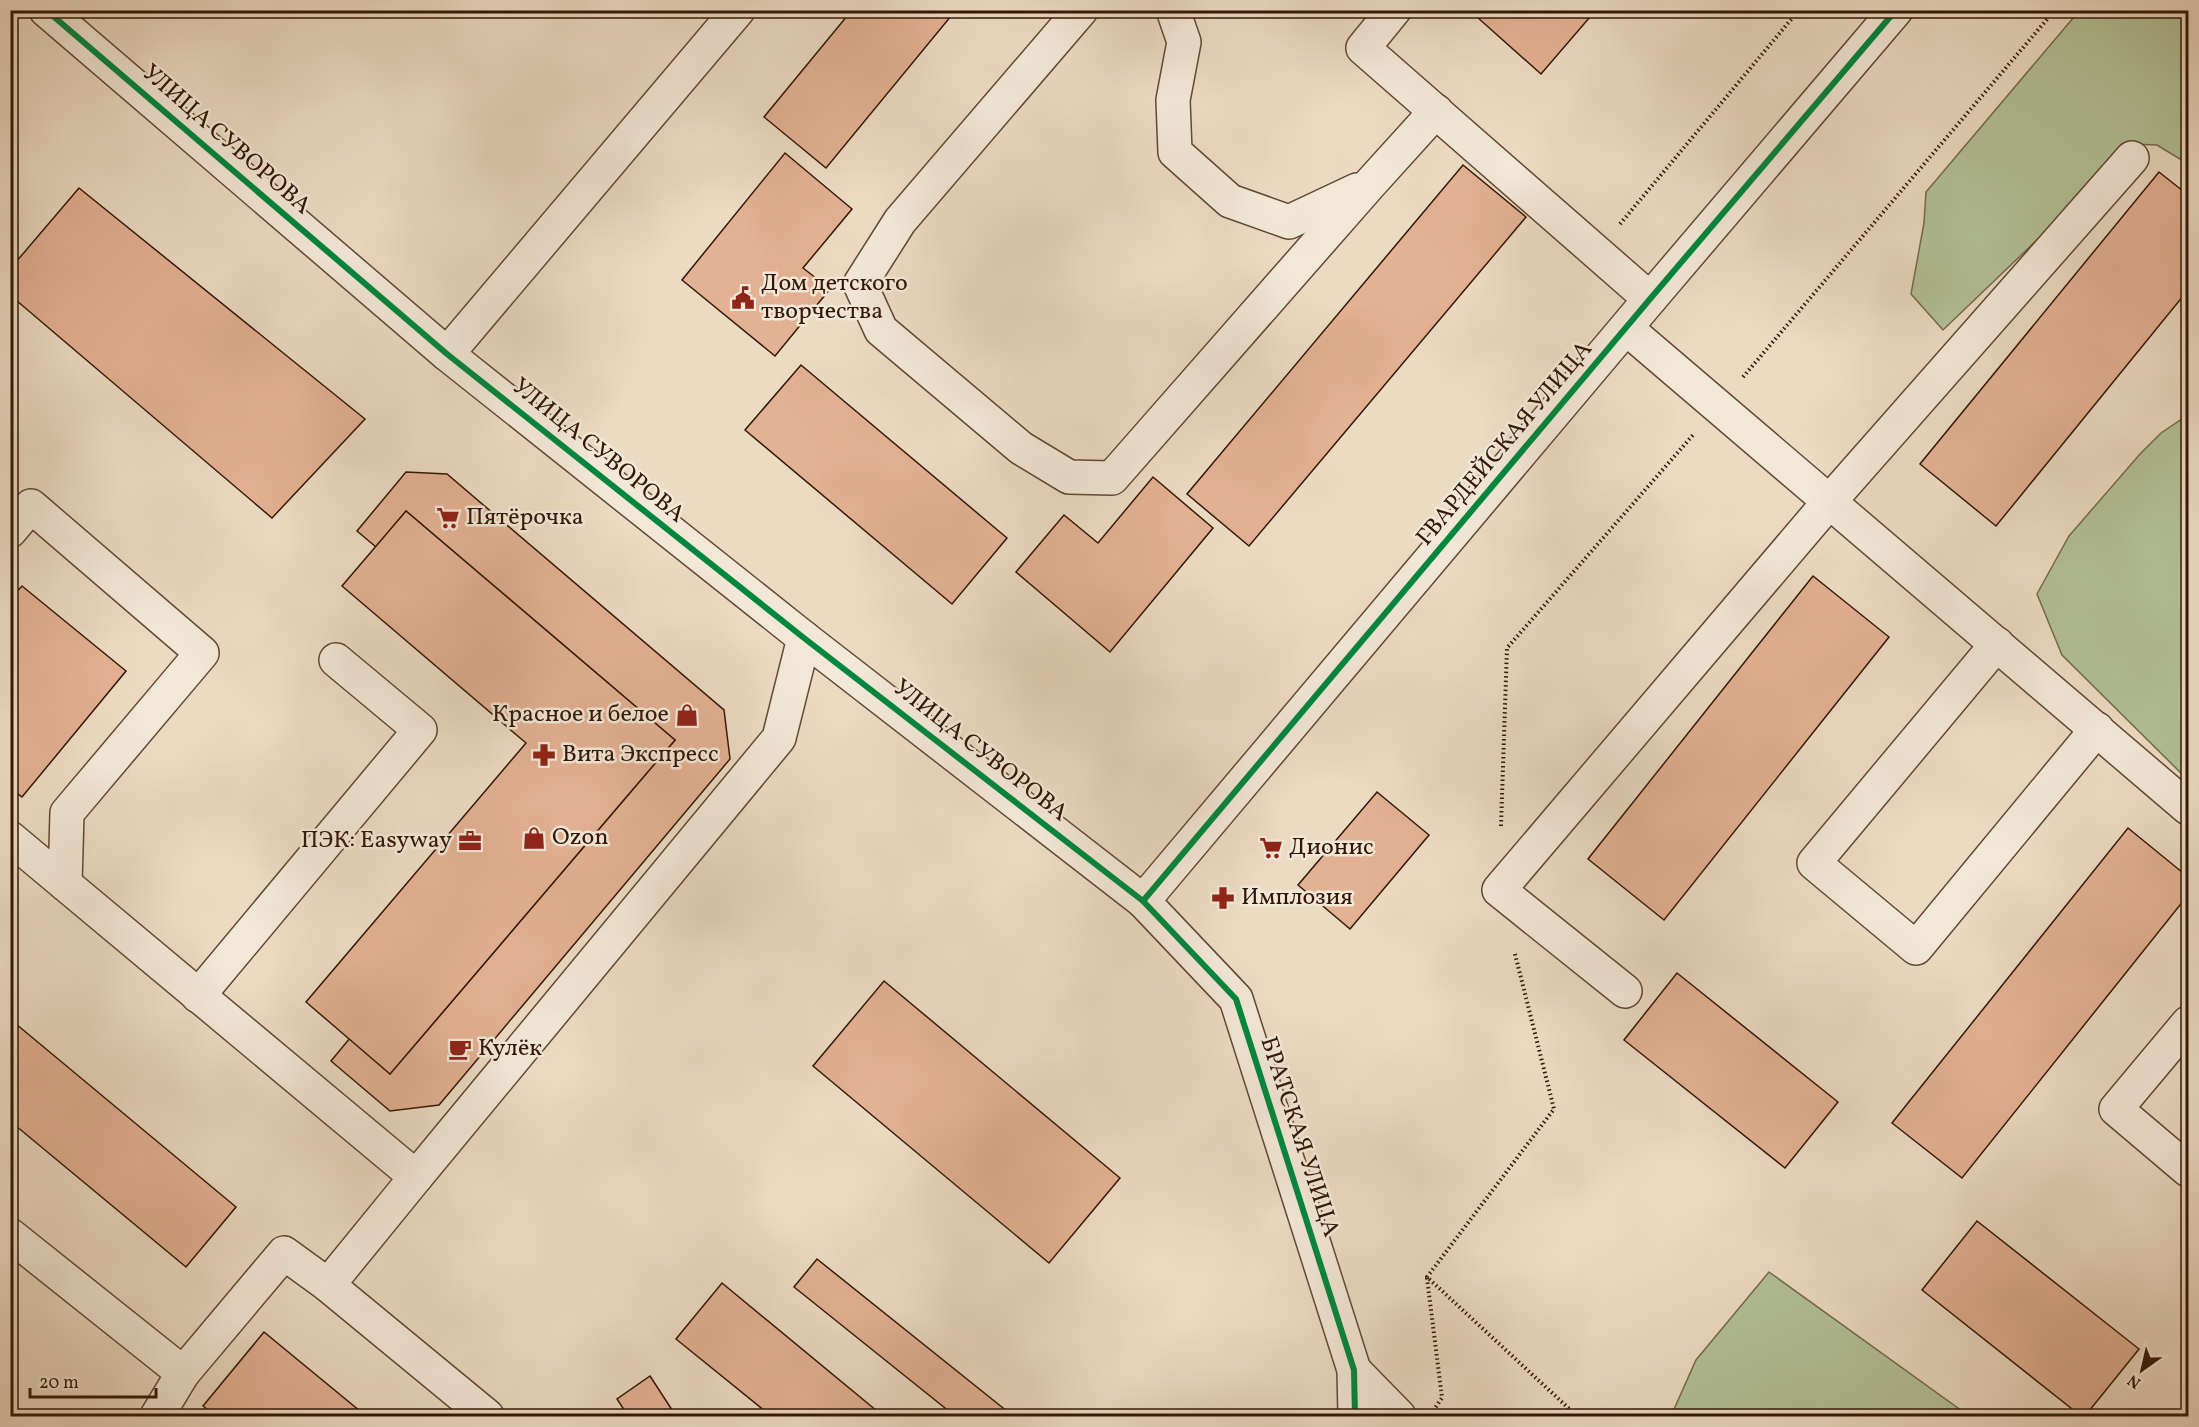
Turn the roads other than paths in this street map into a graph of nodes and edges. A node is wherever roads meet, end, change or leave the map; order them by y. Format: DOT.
graph roads {
  1 [pos="46,10"];
  2 [pos="738,10"];
  3 [pos="1081,10"];
  4 [pos="1173,10"];
  5 [pos="1395,10"];
  6 [pos="1896,10"];
  7 [pos="1436,111"];
  8 [pos="2132,158"];
  9 [pos="1369,184"];
  10 [pos="1650,299"];
  11 [pos="1626,328"];
  12 [pos="447,354"];
  13 [pos="1829,502"];
  14 [pos="10,531"];
  15 [pos="804,638"];
  16 [pos="1997,644"];
  17 [pos="336,660"];
  18 [pos="2097,729"];
  19 [pos="2188,808"];
  20 [pos="10,838"];
  21 [pos="65,884"];
  22 [pos="1143,902"];
  23 [pos="1625,991"];
  24 [pos="198,996"];
  25 [pos="2188,1023"];
  26 [pos="2188,1170"];
  27 [pos="416,1177"];
  28 [pos="10,1235"];
  29 [pos="328,1285"];
  30 [pos="1354,1370"];
  31 [pos="183,1373"];
  32 [pos="157,1416"];
  33 [pos="487,1416"];
  34 [pos="1355,1416"];
  35 [pos="1399,1416"];
  1 -- 12 [label="street, УЛИЦА СУВОРОВА"];
  2 -- 12 [label="street"];
  3 -- 9 [label="street"];
  4 -- 9 [label="street"];
  5 -- 7 [label="street"];
  6 -- 10 [label="street, ГВАРДЕЙСКАЯ УЛИЦА"];
  7 -- 9 [label="street"];
  7 -- 10 [label="street"];
  8 -- 13 [label="street"];
  10 -- 11 [label="street, ГВАРДЕЙСКАЯ УЛИЦА"];
  11 -- 13 [label="street"];
  11 -- 22 [label="street, ГВАРДЕЙСКАЯ УЛИЦА"];
  12 -- 15 [label="street, УЛИЦА СУВОРОВА"];
  13 -- 16 [label="street"];
  13 -- 23 [label="street"];
  14 -- 21 [label="street"];
  15 -- 22 [label="street, УЛИЦА СУВОРОВА"];
  15 -- 27 [label="street"];
  16 -- 18 [label="street"];
  16 -- 18 [label="street"];
  17 -- 24 [label="street"];
  18 -- 19 [label="street"];
  20 -- 21 [label="street"];
  21 -- 24 [label="street"];
  22 -- 30 [label="street, БРАТСКАЯ УЛИЦА"];
  24 -- 27 [label="street"];
  25 -- 26 [label="street"];
  27 -- 29 [label="street"];
  28 -- 31 [label="street"];
  29 -- 31 [label="street"];
  29 -- 33 [label="street"];
  30 -- 34 [label="street, БРАТСКАЯ УЛИЦА"];
  30 -- 35 [label="street"];
  31 -- 32 [label="street"];
}
